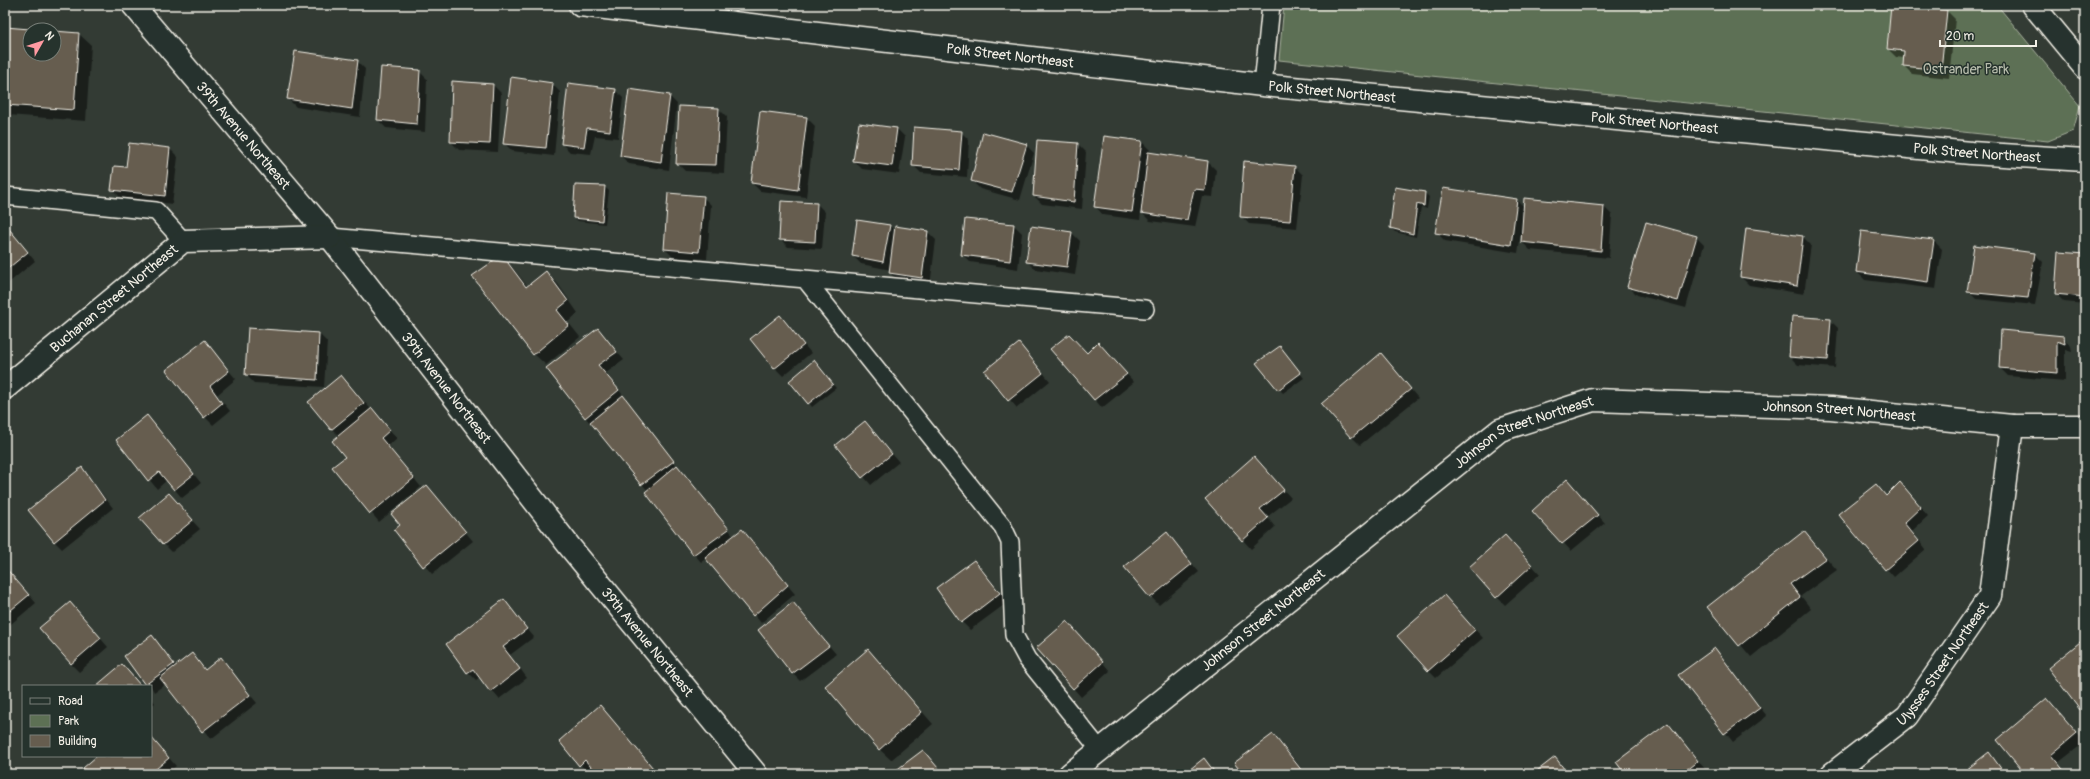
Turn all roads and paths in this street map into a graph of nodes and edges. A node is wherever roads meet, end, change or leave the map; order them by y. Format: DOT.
graph roads {
  1 [pos="133,5"];
  2 [pos="580,5"];
  3 [pos="1271,5"];
  4 [pos="2034,5"];
  5 [pos="2085,68"];
  6 [pos="1263,85"];
  7 [pos="2085,160"];
  8 [pos="5,196"];
  9 [pos="330,236"];
  10 [pos="183,241"];
  11 [pos="805,279"];
  12 [pos="1145,308"];
  13 [pos="5,388"];
  14 [pos="2012,426"];
  15 [pos="2085,426"];
  16 [pos="1100,750"];
  17 [pos="756,774"];
  18 [pos="1070,774"];
  19 [pos="1832,774"];
  1 -- 9 [label="street, 39th Avenue Northeast"];
  2 -- 6 [label="street, Polk Street Northeast"];
  3 -- 6 [label="lane"];
  4 -- 5 [label="street"];
  6 -- 7 [label="street, Polk Street Northeast"];
  8 -- 10 [label="lane"];
  9 -- 10 [label="street, Buchanan Street Northeast"];
  9 -- 11 [label="lane"];
  9 -- 17 [label="street, 39th Avenue Northeast"];
  10 -- 13 [label="street, Buchanan Street Northeast"];
  11 -- 12 [label="lane"];
  11 -- 16 [label="lane"];
  14 -- 15 [label="street, Johnson Street Northeast"];
  14 -- 16 [label="street, Johnson Street Northeast"];
  14 -- 19 [label="street, Ulysses Street Northeast"];
  16 -- 18 [label="street, Johnson Street Northeast"];
}
